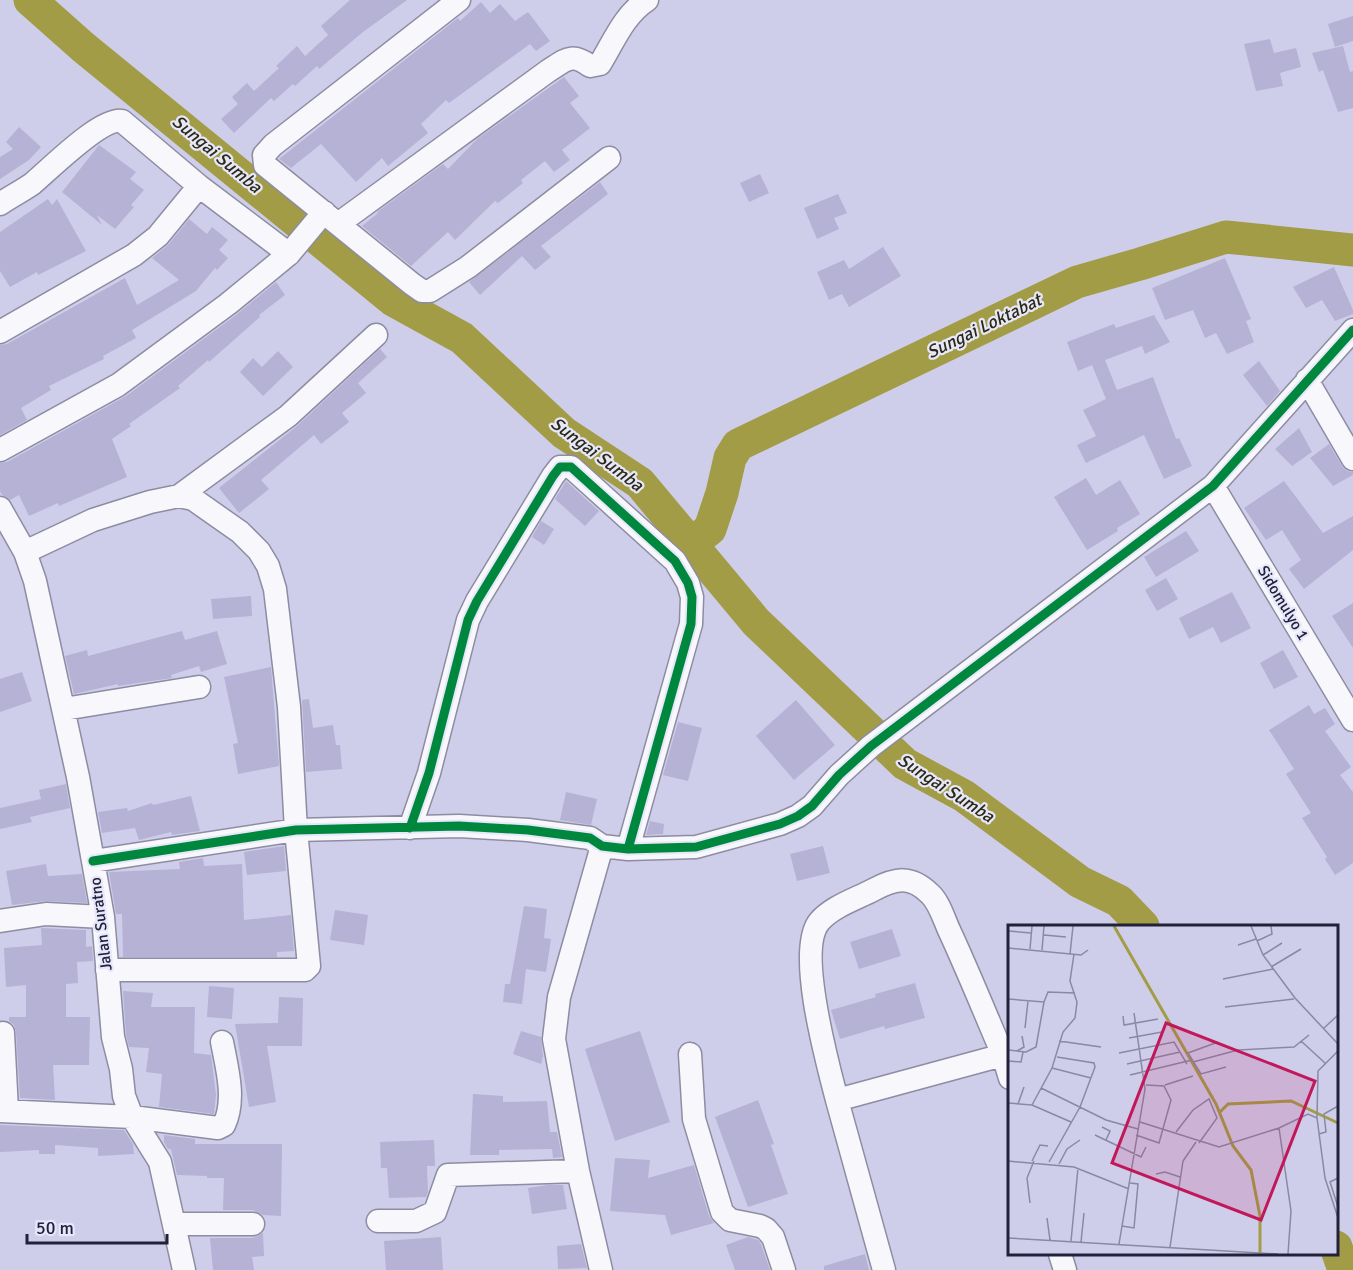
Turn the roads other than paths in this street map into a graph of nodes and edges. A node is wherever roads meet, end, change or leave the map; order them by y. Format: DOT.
graph roads {
  1 [pos="459,0"];
  2 [pos="647,0"];
  3 [pos="609,158"];
  4 [pos="199,186"];
  5 [pos="0,204"];
  6 [pos="327,219"];
  7 [pos="293,249"];
  8 [pos="1353,330"];
  9 [pos="0,332"];
  10 [pos="376,335"];
  11 [pos="1307,380"];
  12 [pos="0,450"];
  13 [pos="1353,459"];
  14 [pos="1213,486"];
  15 [pos="179,496"];
  16 [pos="0,508"];
  17 [pos="26,552"];
  18 [pos="199,687"];
  19 [pos="64,709"];
  20 [pos="1353,720"];
  21 [pos="410,828"];
  22 [pos="296,830"];
  23 [pos="602,846"];
  24 [pos="628,849"];
  25 [pos="93,861"];
  26 [pos="103,917"];
  27 [pos="0,921"];
  28 [pos="107,970"];
  29 [pos="3,1033"];
  30 [pos="222,1042"];
  31 [pos="690,1054"];
  32 [pos="1003,1055"];
  33 [pos="1008,1071"];
  34 [pos="837,1100"];
  35 [pos="3,1111"];
  36 [pos="132,1117"];
  37 [pos="578,1171"];
  38 [pos="378,1221"];
  39 [pos="175,1224"];
  40 [pos="253,1224"];
  41 [pos="1060,1255"];
  42 [pos="184,1270"];
  43 [pos="601,1270"];
  44 [pos="784,1270"];
  45 [pos="884,1270"];
  46 [pos="1065,1270"];
  1 -- 6 [label="street"];
  2 -- 6 [label="street"];
  3 -- 6 [label="street"];
  4 -- 5 [label="street"];
  4 -- 7 [label="street"];
  4 -- 9 [label="street"];
  6 -- 7 [label="street"];
  7 -- 12 [label="street"];
  8 -- 11 [label="street"];
  10 -- 15 [label="street"];
  11 -- 13 [label="street"];
  11 -- 14 [label="street"];
  14 -- 20 [label="street, Sidomulyo 1"];
  14 -- 24 [label="street"];
  15 -- 17 [label="street"];
  15 -- 22 [label="street"];
  16 -- 17 [label="street, Jalan Suratno"];
  17 -- 19 [label="street, Jalan Suratno"];
  18 -- 19 [label="street"];
  19 -- 25 [label="street, Jalan Suratno"];
  21 -- 22 [label="street"];
  21 -- 23 [label="street"];
  21 -- 24 [label="street"];
  22 -- 25 [label="street"];
  22 -- 28 [label="street"];
  23 -- 24 [label="street"];
  23 -- 37 [label="street"];
  25 -- 26 [label="street, Jalan Suratno"];
  26 -- 27 [label="street"];
  26 -- 28 [label="street, Jalan Suratno"];
  28 -- 36 [label="street, Jalan Suratno"];
  29 -- 35 [label="street"];
  30 -- 36 [label="street"];
  31 -- 44 [label="street"];
  32 -- 33 [label="street"];
  32 -- 34 [label="street"];
  32 -- 34 [label="street"];
  34 -- 45 [label="street"];
  35 -- 36 [label="street"];
  36 -- 39 [label="street, Jalan Suratno"];
  37 -- 38 [label="street"];
  37 -- 43 [label="street"];
  39 -- 40 [label="street"];
  39 -- 42 [label="street, Jalan Suratno"];
  41 -- 46 [label="street"];
}
